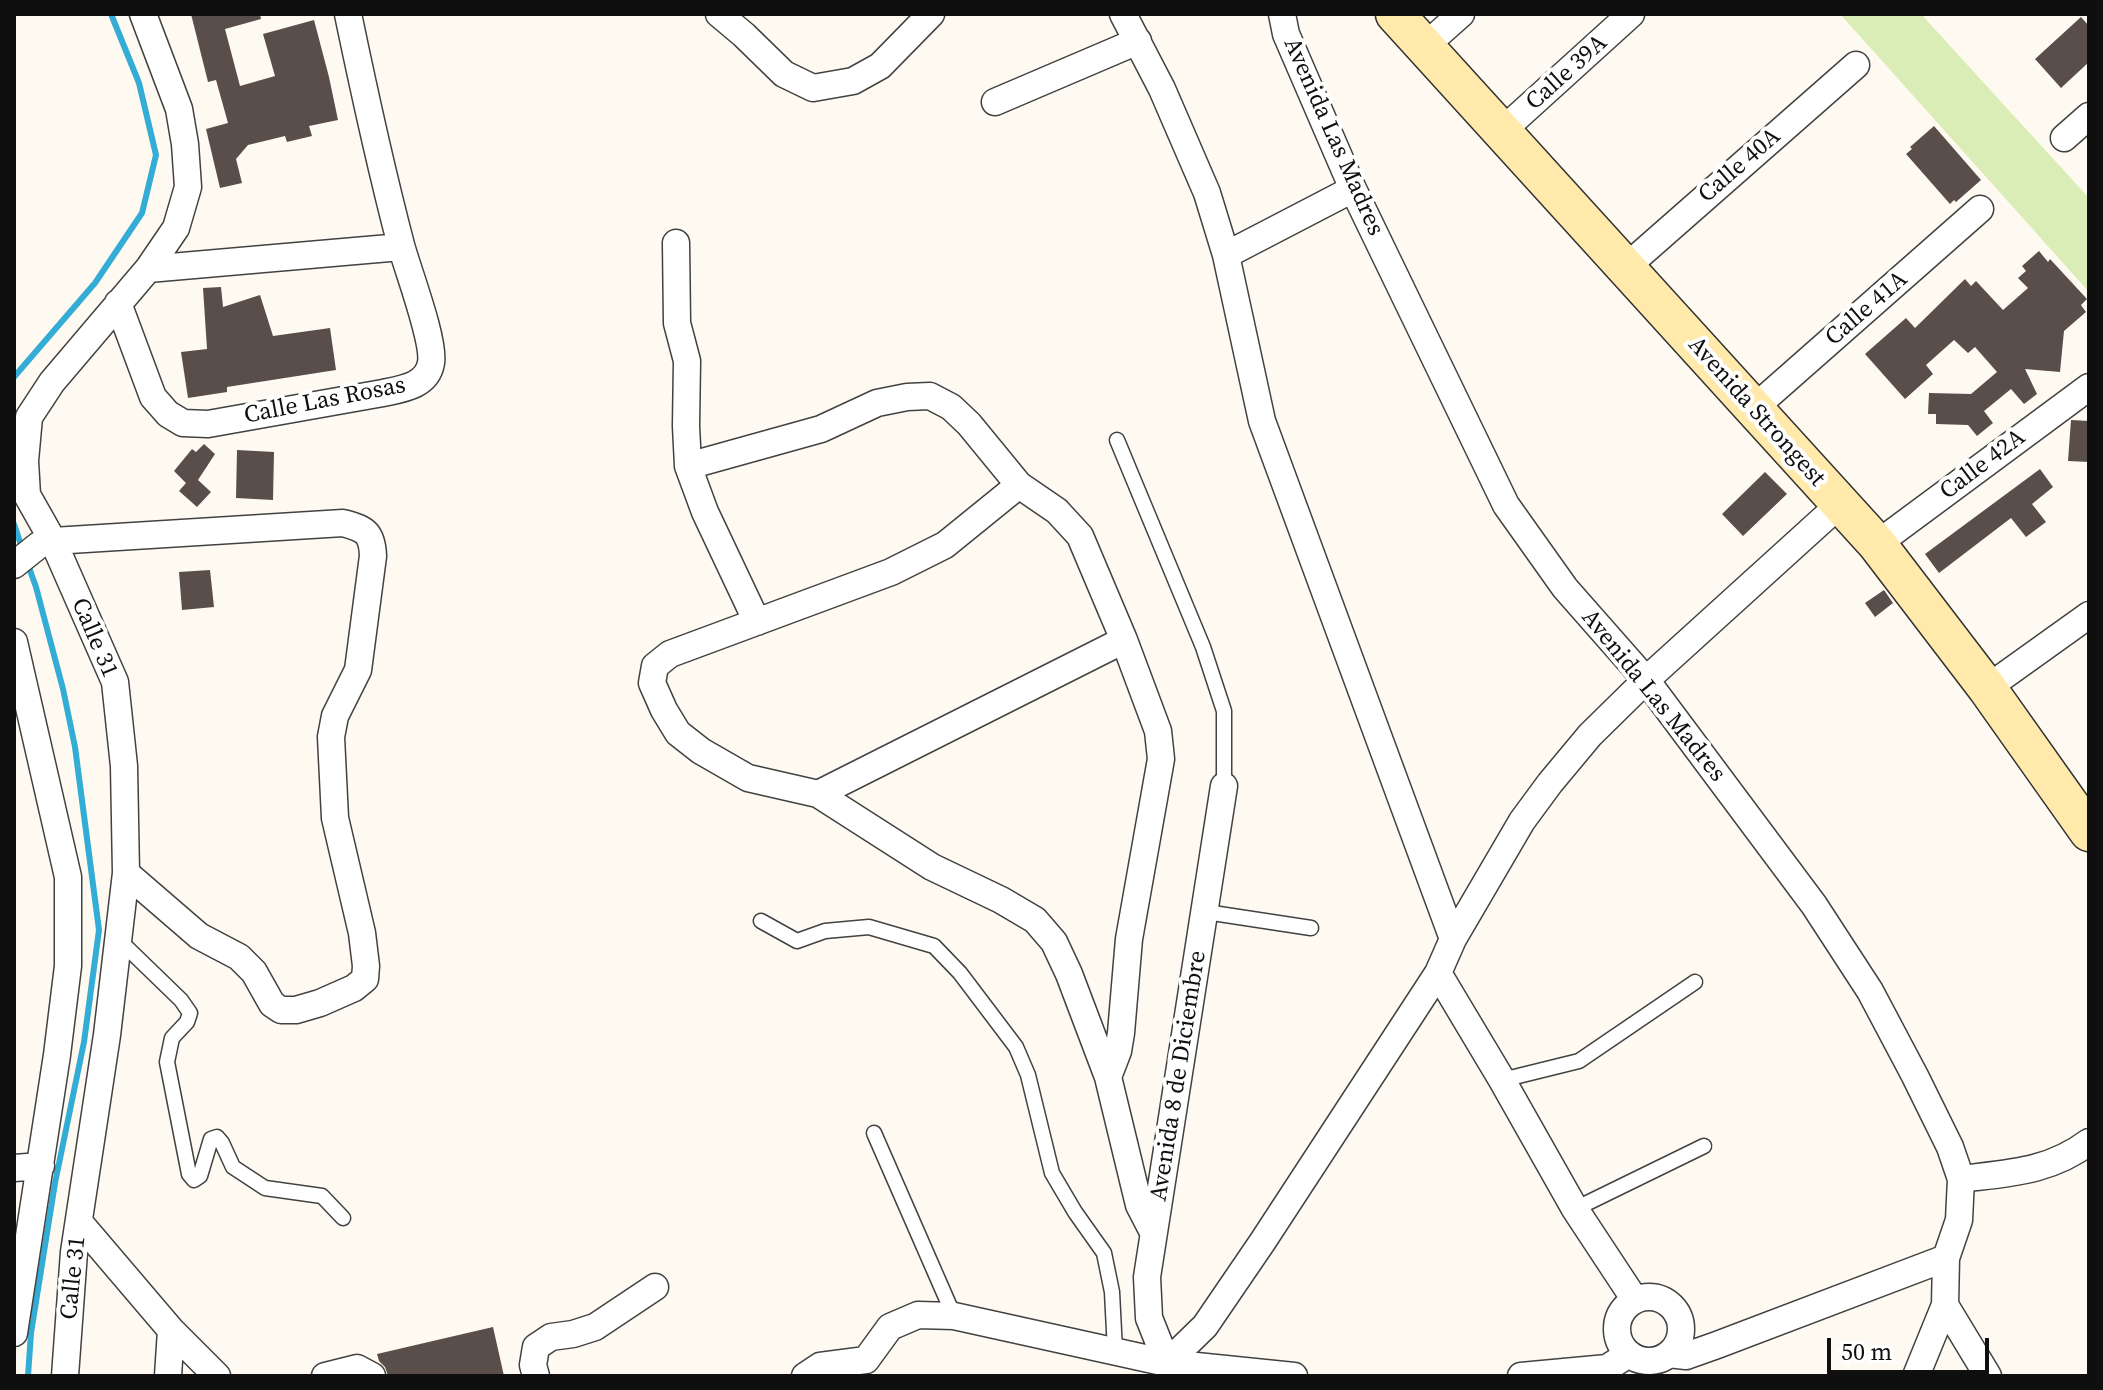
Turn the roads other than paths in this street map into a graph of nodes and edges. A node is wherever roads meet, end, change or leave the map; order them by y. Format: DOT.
graph roads {
  1 [pos="143,14"];
  2 [pos="348,14"];
  3 [pos="719,14"];
  4 [pos="931,14"];
  5 [pos="1123,14"];
  6 [pos="1282,14"];
  7 [pos="1395,14"];
  8 [pos="1461,14"];
  9 [pos="1631,14"];
  10 [pos="1138,41"];
  11 [pos="1425,46"];
  12 [pos="1856,65"];
  13 [pos="995,102"];
  14 [pos="2089,116"];
  15 [pos="1502,131"];
  16 [pos="2064,138"];
  17 [pos="1353,189"];
  18 [pos="1980,209"];
  19 [pos="676,243"];
  20 [pos="401,247"];
  21 [pos="1226,255"];
  22 [pos="1625,268"];
  23 [pos="148,269"];
  24 [pos="118,303"];
  25 [pos="2089,387"];
  26 [pos="1753,409"];
  27 [pos="1117,440"];
  28 [pos="688,466"];
  29 [pos="1019,485"];
  30 [pos="21,495"];
  31 [pos="1840,504"];
  32 [pos="46,543"];
  33 [pos="1877,544"];
  34 [pos="14,565"];
  35 [pos="2089,615"];
  36 [pos="757,622"];
  37 [pos="1124,640"];
  38 [pos="14,642"];
  39 [pos="1646,680"];
  40 [pos="1987,688"];
  41 [pos="24,740"];
  42 [pos="1224,786"];
  43 [pos="818,794"];
  44 [pos="2089,832"];
  45 [pos="126,873"];
  46 [pos="1206,912"];
  47 [pos="761,921"];
  48 [pos="1311,928"];
  49 [pos="118,939"];
  50 [pos="1453,939"];
  51 [pos="1438,973"];
  52 [pos="1695,982"];
  53 [pos="1108,1077"];
  54 [pos="1502,1080"];
  55 [pos="874,1133"];
  56 [pos="2089,1142"];
  57 [pos="1704,1146"];
  58 [pos="41,1166"];
  59 [pos="14,1168"];
  60 [pos="1961,1179"];
  61 [pos="1575,1209"];
  62 [pos="343,1218"];
  63 [pos="79,1222"];
  64 [pos="1153,1232"];
  65 [pos="1946,1258"];
  66 [pos="655,1287"];
  67 [pos="1635,1300"];
  68 [pos="1945,1305"];
  69 [pos="954,1316"];
  70 [pos="171,1330"];
  71 [pos="14,1333"];
  72 [pos="1115,1351"];
  73 [pos="1629,1354"];
  74 [pos="1669,1354"];
  75 [pos="871,1368"];
  76 [pos="1169,1370"];
  77 [pos="65,1376"];
  78 [pos="168,1376"];
  79 [pos="217,1376"];
  80 [pos="325,1376"];
  81 [pos="372,1376"];
  82 [pos="536,1376"];
  83 [pos="805,1376"];
  84 [pos="1294,1376"];
  85 [pos="1521,1376"];
  86 [pos="1916,1376"];
  87 [pos="1988,1376"];
  1 -- 23 [label="street, Calle 31"];
  2 -- 20 [label="street, Calle Las Rosas"];
  3 -- 4 [label="street"];
  5 -- 10 [label="street"];
  6 -- 17 [label="street, Avenida Las Madres"];
  7 -- 11 [label="main road, Avenida Strongest"];
  8 -- 11 [label="street"];
  9 -- 15 [label="street, Calle 39A"];
  10 -- 13 [label="street"];
  10 -- 21 [label="street"];
  11 -- 15 [label="main road, Avenida Strongest"];
  12 -- 22 [label="street, Calle 40A"];
  14 -- 16 [label="street"];
  15 -- 22 [label="main road, Avenida Strongest"];
  17 -- 21 [label="street"];
  17 -- 39 [label="street, Avenida Las Madres"];
  18 -- 26 [label="street, Calle 41A"];
  19 -- 28 [label="street"];
  20 -- 23 [label="street"];
  20 -- 24 [label="street, Calle Las Rosas"];
  21 -- 50 [label="street"];
  22 -- 26 [label="main road, Avenida Strongest"];
  23 -- 24 [label="street, Calle 31"];
  24 -- 30 [label="street, Calle 31"];
  25 -- 33 [label="street, Calle 42A"];
  26 -- 31 [label="main road, Avenida Strongest"];
  27 -- 42 [label="lane"];
  28 -- 29 [label="street"];
  28 -- 36 [label="street"];
  29 -- 36 [label="street"];
  29 -- 37 [label="street"];
  30 -- 32 [label="street, Calle 31"];
  31 -- 33 [label="main road, Avenida Strongest"];
  31 -- 39 [label="street"];
  32 -- 34 [label="street"];
  32 -- 45 [label="street, Calle 31"];
  32 -- 45 [label="street"];
  33 -- 40 [label="main road, Avenida Strongest"];
  35 -- 40 [label="street"];
  36 -- 43 [label="street"];
  37 -- 43 [label="street"];
  37 -- 53 [label="street"];
  38 -- 41 [label="street"];
  39 -- 50 [label="street"];
  39 -- 60 [label="street, Avenida Las Madres"];
  40 -- 44 [label="main road, Avenida Strongest"];
  41 -- 58 [label="street"];
  42 -- 46 [label="street, Avenida 8 de Diciembre"];
  43 -- 53 [label="street"];
  45 -- 49 [label="street, Calle 31"];
  46 -- 48 [label="lane"];
  46 -- 64 [label="street, Avenida 8 de Diciembre"];
  47 -- 72 [label="lane"];
  49 -- 62 [label="lane"];
  49 -- 63 [label="street, Calle 31"];
  50 -- 51 [label="street"];
  51 -- 54 [label="street"];
  51 -- 76 [label="street"];
  52 -- 54 [label="lane"];
  53 -- 64 [label="street"];
  54 -- 61 [label="street"];
  55 -- 69 [label="lane"];
  56 -- 60 [label="street"];
  57 -- 61 [label="lane"];
  58 -- 59 [label="street"];
  58 -- 71 [label="street"];
  60 -- 65 [label="street, Avenida Las Madres"];
  61 -- 67 [label="street"];
  63 -- 70 [label="street"];
  63 -- 77 [label="street, Calle 31"];
  64 -- 76 [label="street, Avenida 8 de Diciembre"];
  65 -- 68 [label="street, Avenida Las Madres"];
  65 -- 74 [label="street"];
  66 -- 82 [label="street"];
  67 -- 73 [label="street"];
  67 -- 74 [label="street"];
  68 -- 86 [label="street, Avenida Las Madres"];
  68 -- 87 [label="street"];
  69 -- 72 [label="street"];
  69 -- 75 [label="street"];
  70 -- 78 [label="street"];
  70 -- 79 [label="street"];
  72 -- 76 [label="street"];
  73 -- 74 [label="street"];
  73 -- 85 [label="street"];
  75 -- 83 [label="street"];
  76 -- 84 [label="street"];
  80 -- 81 [label="street"];
}
